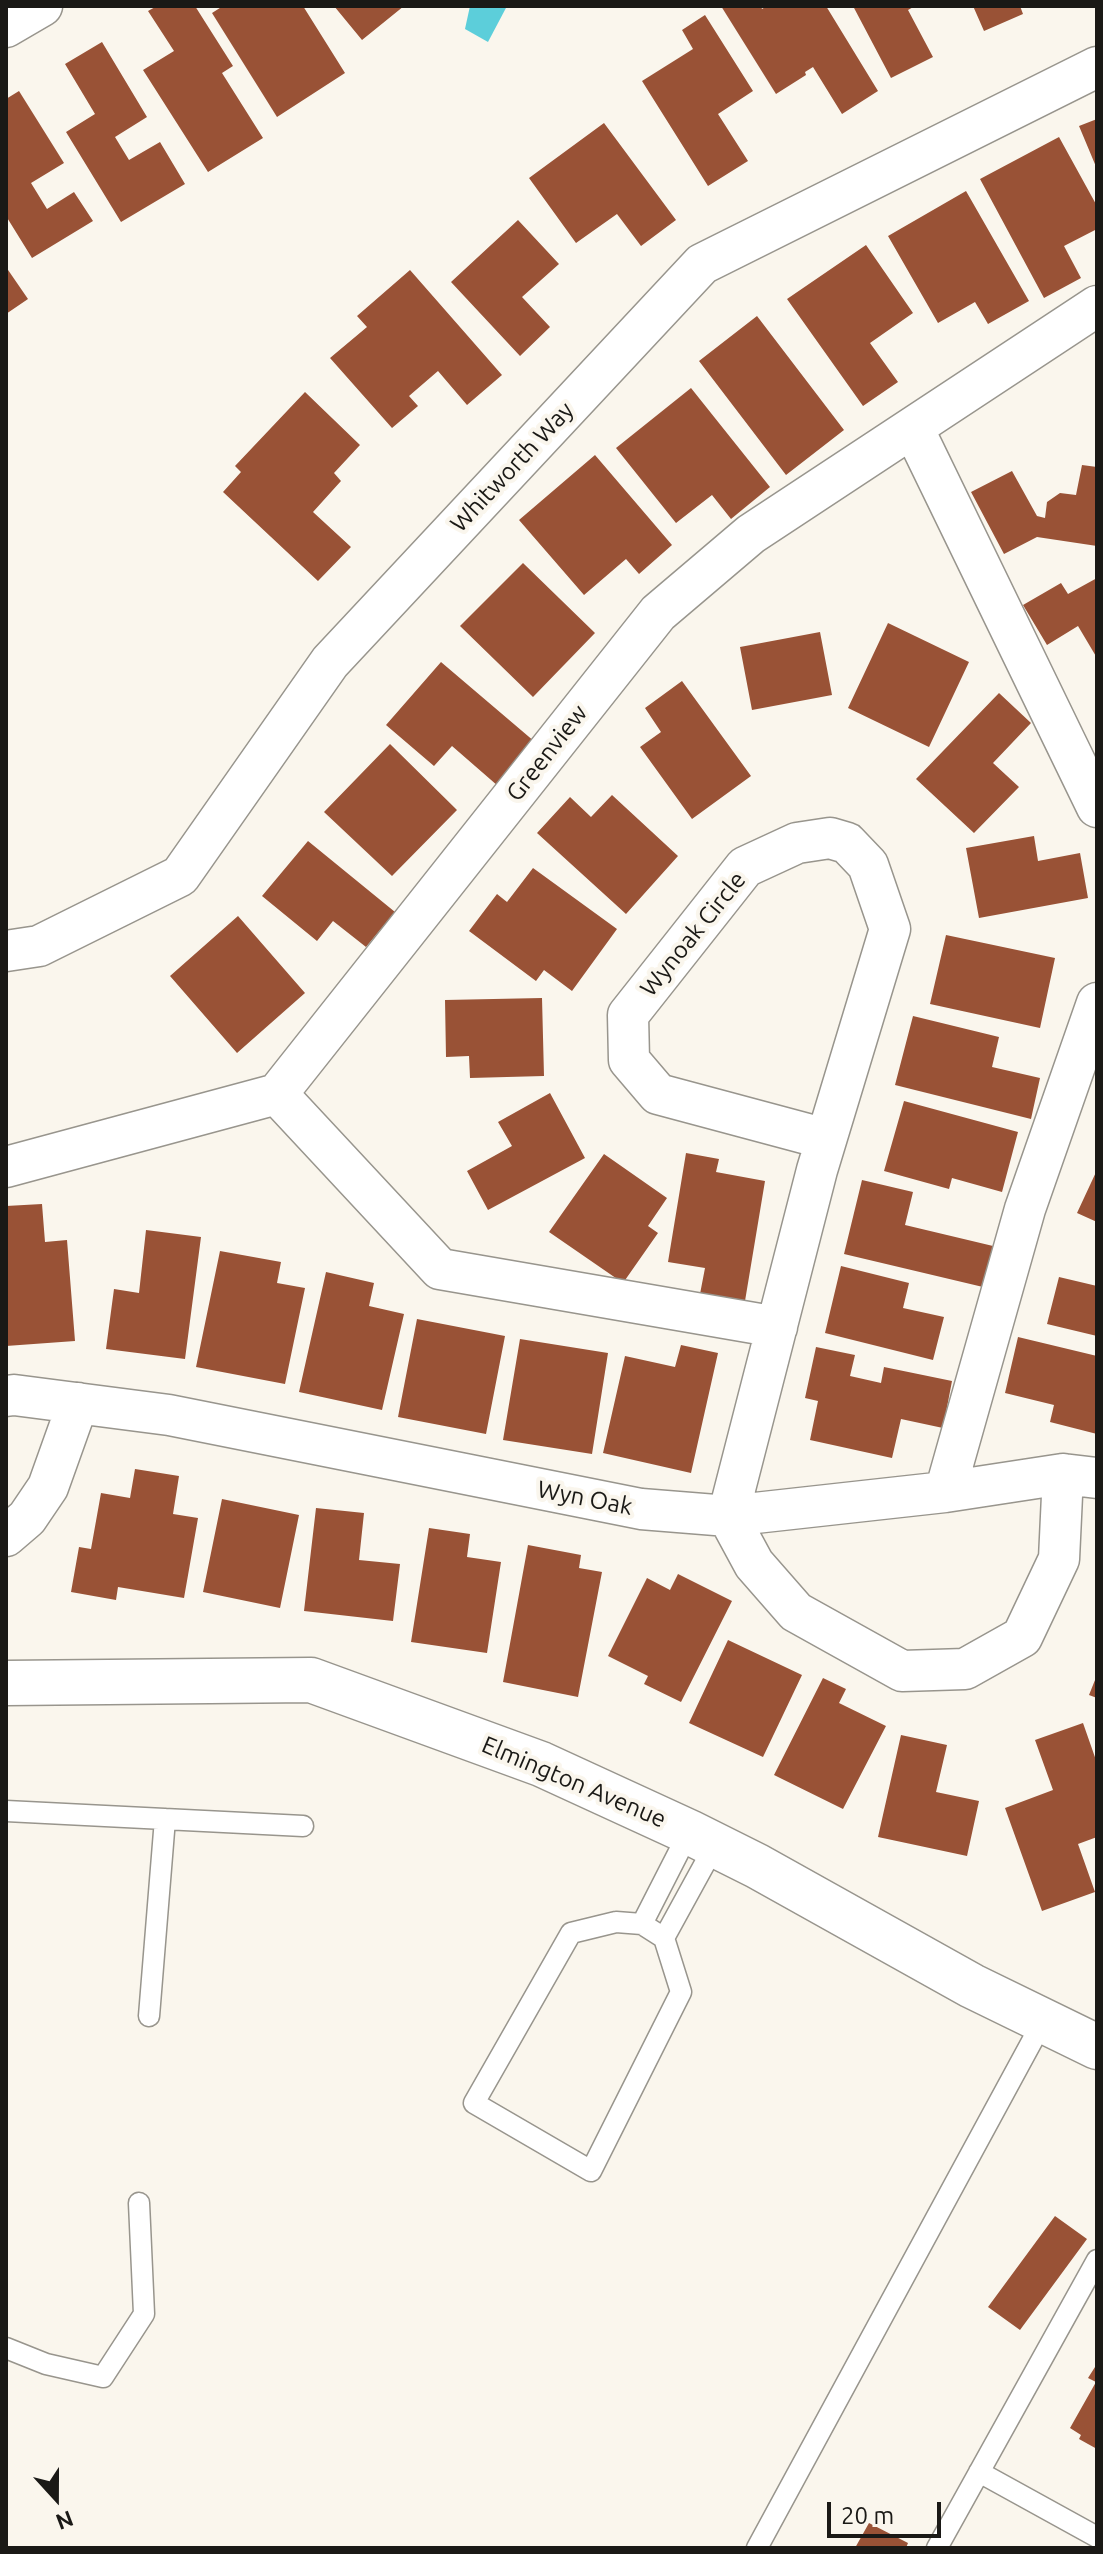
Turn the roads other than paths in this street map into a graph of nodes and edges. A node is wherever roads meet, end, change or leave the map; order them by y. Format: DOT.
graph roads {
  1 [pos="42,6"];
  2 [pos="6,27"];
  3 [pos="1097,67"];
  4 [pos="1097,306"];
  5 [pos="913,428"];
  6 [pos="1097,807"];
  7 [pos="6,951"];
  8 [pos="1097,1003"];
  9 [pos="277,1094"];
  10 [pos="826,1139"];
  11 [pos="6,1167"];
  12 [pos="777,1327"];
  13 [pos="6,1396"];
  14 [pos="78,1403"];
  15 [pos="1080,1476"];
  16 [pos="945,1492"];
  17 [pos="728,1516"];
  18 [pos="6,1536"];
  19 [pos="6,1683"];
  20 [pos="6,1811"];
  21 [pos="165,1819"];
  22 [pos="303,1826"];
  23 [pos="702,1838"];
  24 [pos="642,1924"];
  25 [pos="664,1938"];
  26 [pos="149,2016"];
  27 [pos="1043,2021"];
  28 [pos="1097,2047"];
  29 [pos="139,2203"];
  30 [pos="1097,2260"];
  31 [pos="6,2348"];
  32 [pos="979,2472"];
  33 [pos="1097,2537"];
  34 [pos="757,2548"];
  35 [pos="937,2548"];
  1 -- 2 [label="street"];
  3 -- 7 [label="street, Whitworth Way"];
  4 -- 5 [label="street, Greenview"];
  5 -- 6 [label="street"];
  5 -- 9 [label="street, Greenview"];
  8 -- 16 [label="street"];
  9 -- 11 [label="street"];
  9 -- 12 [label="street"];
  10 -- 10 [label="street, Wynoak Circle"];
  10 -- 12 [label="street, Wynoak Circle"];
  12 -- 17 [label="street, Wynoak Circle"];
  13 -- 14 [label="street, Wyn Oak"];
  14 -- 17 [label="street, Wyn Oak"];
  14 -- 18 [label="street"];
  15 -- 16 [label="street, Wyn Oak"];
  15 -- 17 [label="street"];
  16 -- 17 [label="street, Wyn Oak"];
  19 -- 23 [label="street, Elmington Avenue"];
  20 -- 21 [label="lane"];
  21 -- 22 [label="lane"];
  21 -- 26 [label="lane"];
  23 -- 24 [label="lane"];
  23 -- 25 [label="lane"];
  23 -- 27 [label="street, Elmington Avenue"];
  24 -- 25 [label="lane"];
  24 -- 25 [label="lane"];
  27 -- 28 [label="street, Elmington Avenue"];
  27 -- 34 [label="lane"];
  29 -- 31 [label="lane"];
  30 -- 32 [label="lane"];
  32 -- 33 [label="lane"];
  32 -- 35 [label="lane"];
}
